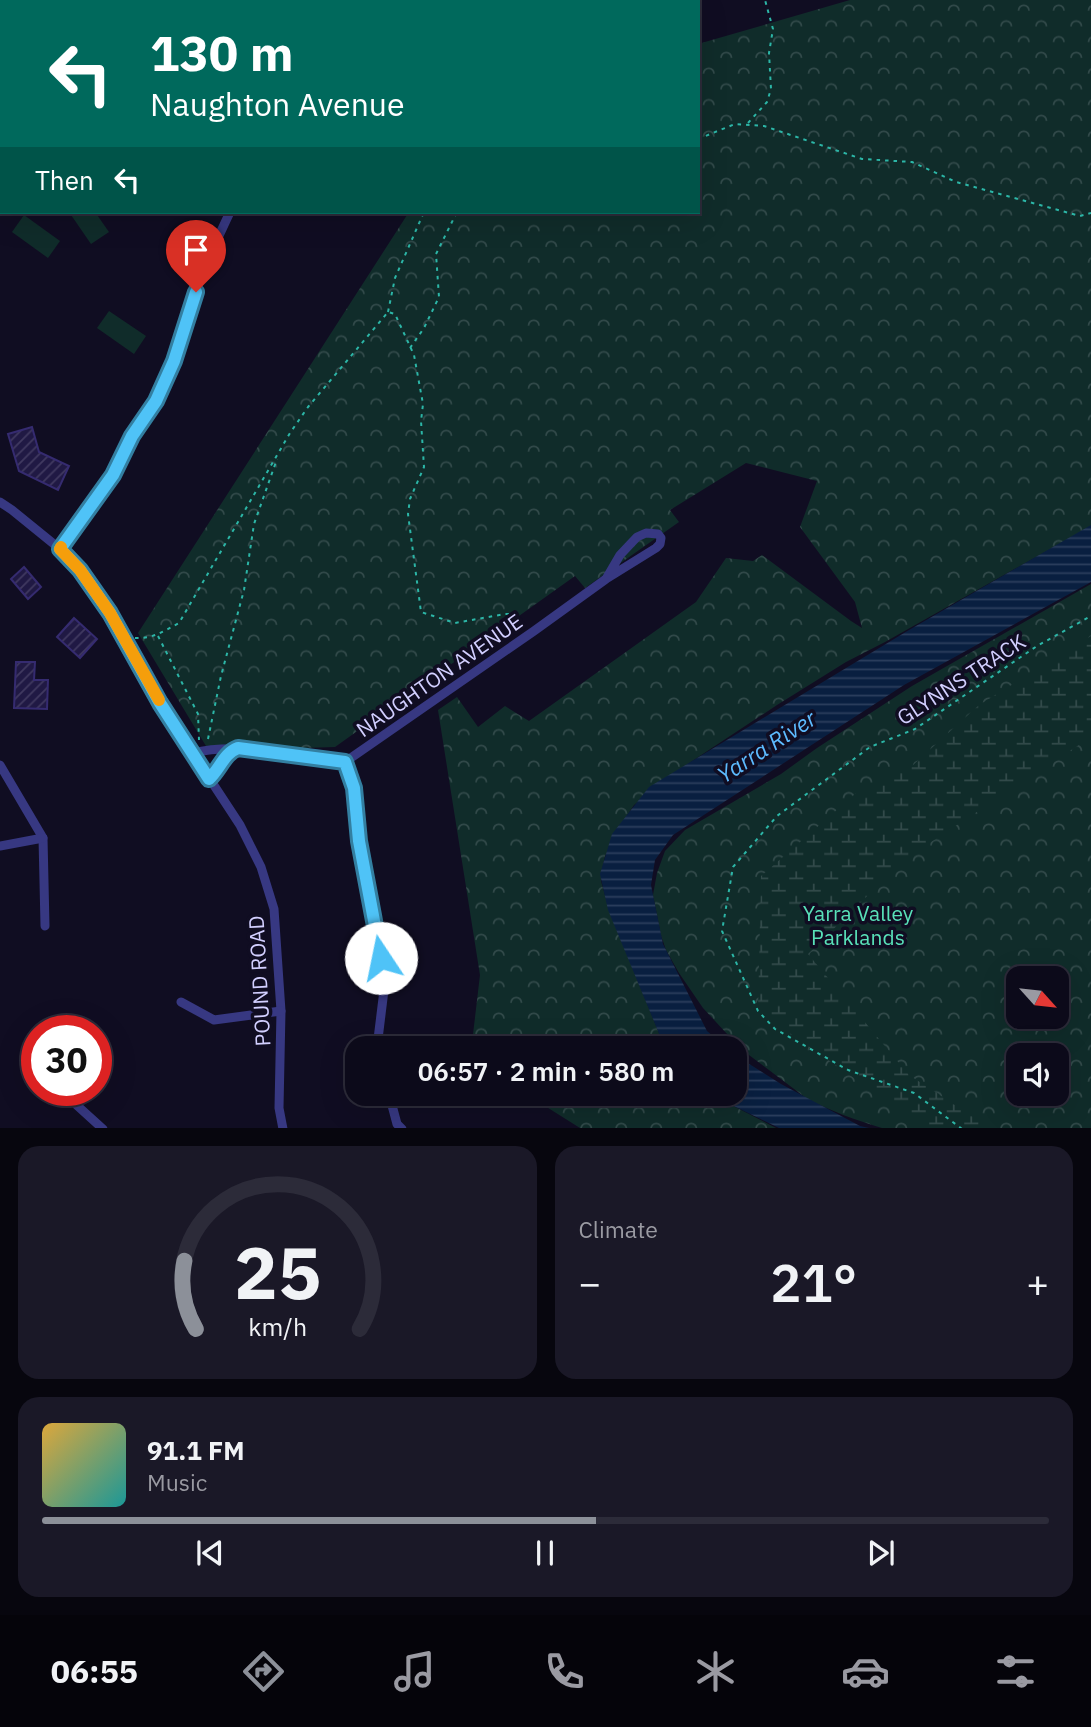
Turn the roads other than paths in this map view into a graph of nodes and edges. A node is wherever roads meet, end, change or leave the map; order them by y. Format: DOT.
graph roads {
  1 [pos="229,214"];
  2 [pos="0,502"];
  3 [pos="60,549"];
  4 [pos="606,579"];
  5 [pos="238,748"];
  6 [pos="200,751"];
  7 [pos="345,762"];
  8 [pos="0,765"];
  9 [pos="209,779"];
  10 [pos="43,838"];
  11 [pos="0,846"];
  12 [pos="45,926"];
  13 [pos="181,1002"];
  14 [pos="281,1011"];
  15 [pos="378,1036"];
  16 [pos="78,1106"];
  17 [pos="392,1106"];
  18 [pos="102,1128"];
  19 [pos="283,1128"];
  20 [pos="401,1128"];
  1 -- 3 [label="street"];
  2 -- 3 [label="street, POUND ROAD"];
  3 -- 6 [label="street, POUND ROAD"];
  4 -- 4 [label="street, NAUGHTON AVENUE"];
  4 -- 7 [label="street, NAUGHTON AVENUE"];
  5 -- 6 [label="street, NAUGHTON AVENUE"];
  5 -- 7 [label="street, NAUGHTON AVENUE"];
  5 -- 9 [label="street"];
  6 -- 9 [label="street, POUND ROAD"];
  7 -- 15 [label="street"];
  8 -- 10 [label="street"];
  9 -- 14 [label="street, POUND ROAD"];
  10 -- 11 [label="street"];
  10 -- 12 [label="street"];
  13 -- 14 [label="street"];
  14 -- 19 [label="street, POUND ROAD"];
  16 -- 18 [label="street"];
  17 -- 20 [label="street"];
}
